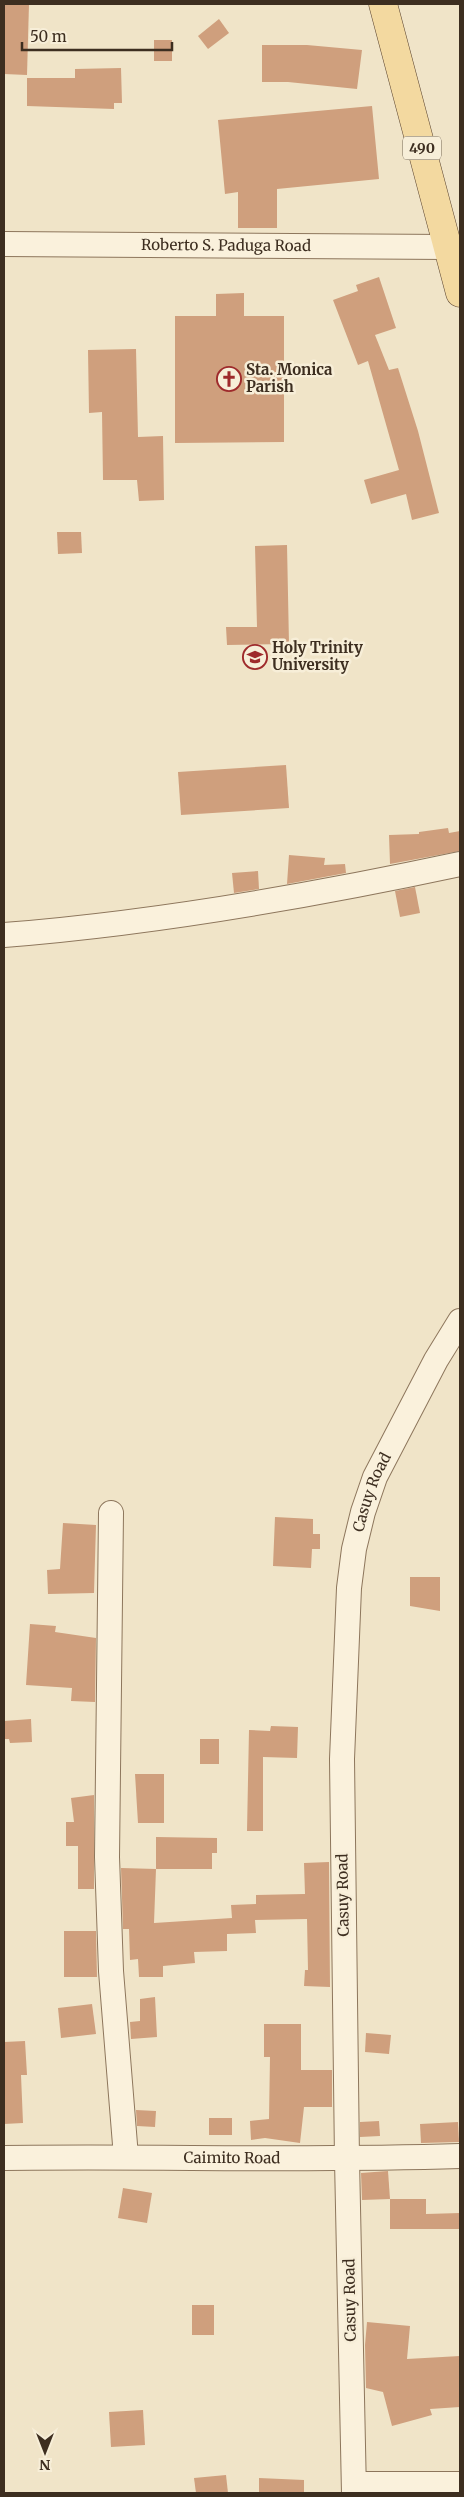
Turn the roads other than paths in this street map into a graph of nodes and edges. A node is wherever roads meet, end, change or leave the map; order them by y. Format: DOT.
graph roads {
  1 [pos="383,4"];
  2 [pos="4,244"];
  3 [pos="448,246"];
  4 [pos="460,293"];
  5 [pos="460,864"];
  6 [pos="4,935"];
  7 [pos="460,1321"];
  8 [pos="111,1513"];
  9 [pos="126,2156"];
  10 [pos="460,2156"];
  11 [pos="4,2158"];
  12 [pos="347,2160"];
  13 [pos="460,2484"];
  14 [pos="354,2489"];
  1 -- 3 [label="main road, 490"];
  2 -- 3 [label="street, Roberto S. Paduga Road"];
  3 -- 4 [label="main road, 490"];
  5 -- 6 [label="street"];
  7 -- 12 [label="street, Casuy Road"];
  8 -- 9 [label="street"];
  9 -- 11 [label="street, Caimito Road"];
  9 -- 12 [label="street, Caimito Road"];
  10 -- 12 [label="street, Caimito Road"];
  12 -- 14 [label="street, Casuy Road"];
  13 -- 14 [label="street"];
}
